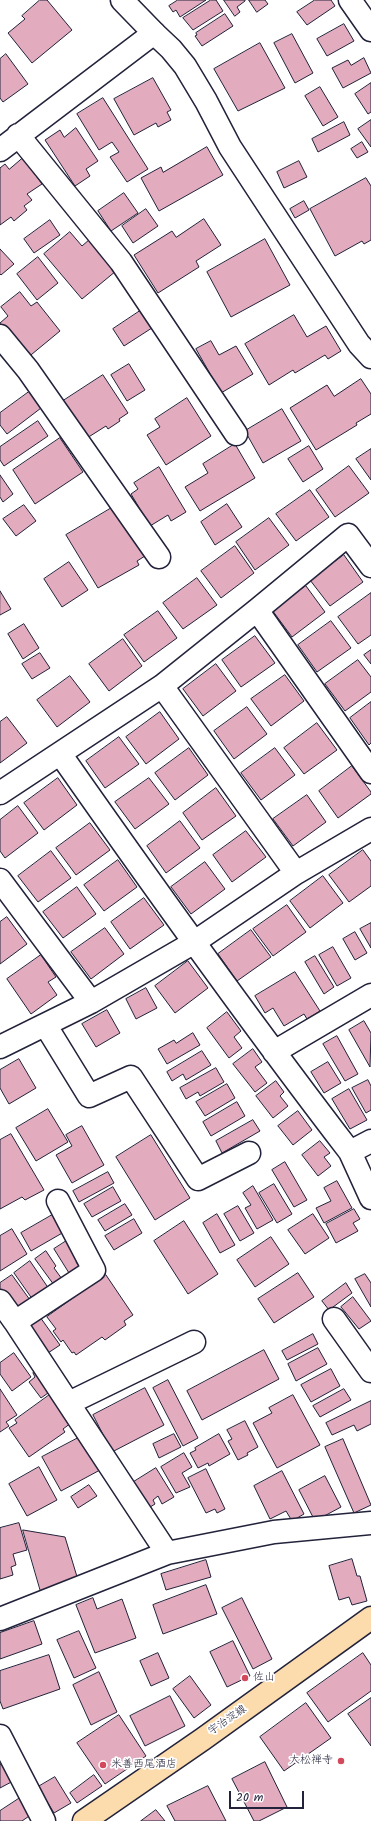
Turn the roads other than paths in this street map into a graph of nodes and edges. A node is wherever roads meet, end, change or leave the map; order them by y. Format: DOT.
graph roads {
  1 [pos="122,0"];
  2 [pos="350,0"];
  3 [pos="371,30"];
  4 [pos="154,33"];
  5 [pos="18,135"];
  6 [pos="0,150"];
  7 [pos="0,336"];
  8 [pos="371,357"];
  9 [pos="236,434"];
  10 [pos="159,557"];
  11 [pos="371,566"];
  12 [pos="257,610"];
  13 [pos="162,686"];
  14 [pos="61,755"];
  15 [pos="371,772"];
  16 [pos="0,793"];
  17 [pos="371,829"];
  18 [pos="296,873"];
  19 [pos="0,880"];
  20 [pos="193,943"];
  21 [pos="371,995"];
  22 [pos="91,1002"];
  23 [pos="46,1026"];
  24 [pos="0,1048"];
  25 [pos="274,1052"];
  26 [pos="371,1141"];
  27 [pos="350,1152"];
  28 [pos="250,1153"];
  29 [pos="371,1198"];
  30 [pos="58,1201"];
  31 [pos="0,1301"];
  32 [pos="334,1319"];
  33 [pos="16,1322"];
  34 [pos="194,1342"];
  35 [pos="364,1347"];
  36 [pos="371,1371"];
  37 [pos="69,1404"];
  38 [pos="371,1523"];
  39 [pos="167,1553"];
  40 [pos="371,1618"];
  41 [pos="0,1619"];
  42 [pos="0,1736"];
  43 [pos="44,1821"];
  44 [pos="84,1821"];
  1 -- 4 [label="street"];
  2 -- 3 [label="street"];
  4 -- 5 [label="street"];
  4 -- 8 [label="street"];
  5 -- 6 [label="street"];
  5 -- 9 [label="street"];
  7 -- 10 [label="street"];
  11 -- 12 [label="street"];
  12 -- 13 [label="street"];
  12 -- 15 [label="street"];
  13 -- 14 [label="street"];
  13 -- 18 [label="street"];
  14 -- 16 [label="street"];
  14 -- 20 [label="street"];
  17 -- 18 [label="street"];
  18 -- 20 [label="street"];
  19 -- 22 [label="street"];
  20 -- 22 [label="street"];
  20 -- 25 [label="street"];
  21 -- 25 [label="street"];
  22 -- 23 [label="street"];
  23 -- 24 [label="street"];
  23 -- 28 [label="street"];
  25 -- 27 [label="street"];
  26 -- 27 [label="street"];
  27 -- 29 [label="street"];
  30 -- 33 [label="street"];
  31 -- 33 [label="street"];
  32 -- 35 [label="street"];
  33 -- 37 [label="street"];
  34 -- 37 [label="street"];
  35 -- 36 [label="street"];
  37 -- 39 [label="street"];
  38 -- 39 [label="street"];
  39 -- 41 [label="street"];
  40 -- 44 [label="main road, 宇治淀線"];
  42 -- 43 [label="street"];
}
